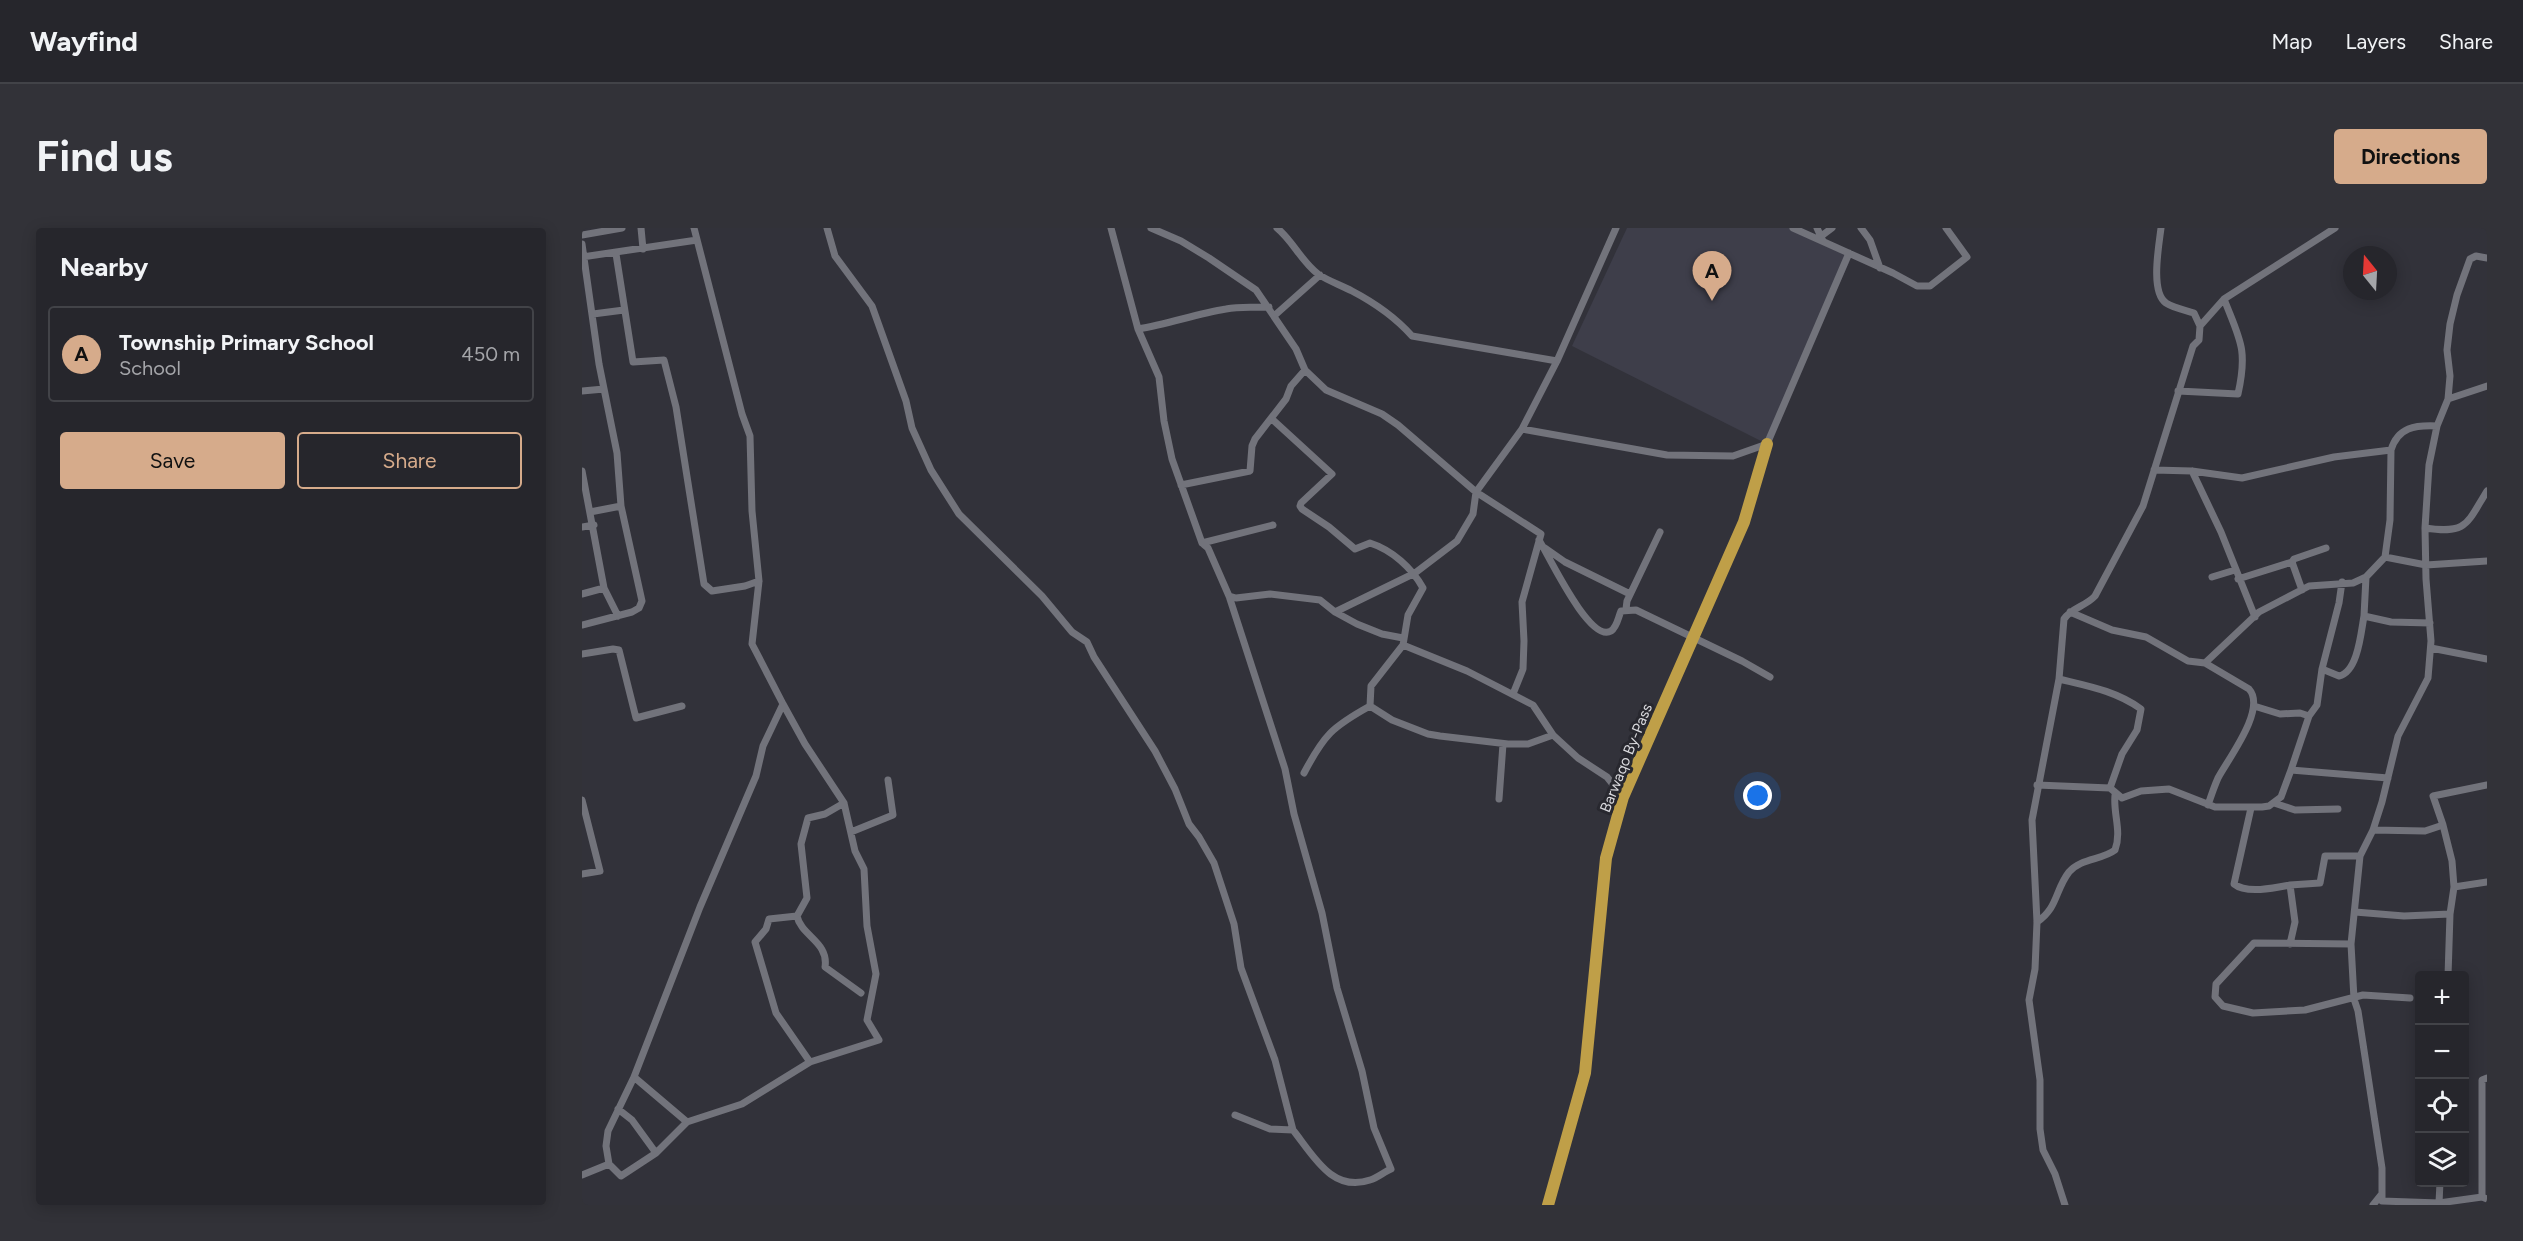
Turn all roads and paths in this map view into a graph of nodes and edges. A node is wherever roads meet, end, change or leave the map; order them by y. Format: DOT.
graph roads {
  1 [pos="622,228"];
  2 [pos="641,228"];
  3 [pos="694,228"];
  4 [pos="827,228"];
  5 [pos="1111,228"];
  6 [pos="1151,228"];
  7 [pos="1277,228"];
  8 [pos="1616,228"];
  9 [pos="1793,228"];
  10 [pos="1817,228"];
  11 [pos="1833,228"];
  12 [pos="1861,228"];
  13 [pos="1946,228"];
  14 [pos="2161,228"];
  15 [pos="2335,228"];
  16 [pos="582,235"];
  17 [pos="697,240"];
  18 [pos="1823,240"];
  19 [pos="582,244"];
  20 [pos="643,249"];
  21 [pos="1849,253"];
  22 [pos="616,254"];
  23 [pos="583,257"];
  24 [pos="2487,258"];
  25 [pos="1880,268"];
  26 [pos="1320,276"];
  27 [pos="2224,299"];
  28 [pos="1269,307"];
  29 [pos="624,310"];
  30 [pos="593,314"];
  31 [pos="1274,316"];
  32 [pos="2200,326"];
  33 [pos="1138,329"];
  34 [pos="1557,361"];
  35 [pos="1305,370"];
  36 [pos="2487,386"];
  37 [pos="604,389"];
  38 [pos="582,391"];
  39 [pos="2178,391"];
  40 [pos="2448,399"];
  41 [pos="1272,418"];
  42 [pos="2437,426"];
  43 [pos="1522,429"];
  44 [pos="1767,444"];
  45 [pos="2391,450"];
  46 [pos="2154,470"];
  47 [pos="582,471"];
  48 [pos="2192,471"];
  49 [pos="1181,485"];
  50 [pos="584,490"];
  51 [pos="2487,491"];
  52 [pos="1476,492"];
  53 [pos="621,506"];
  54 [pos="590,512"];
  55 [pos="594,525"];
  56 [pos="1273,525"];
  57 [pos="582,527"];
  58 [pos="2426,528"];
  59 [pos="1660,532"];
  60 [pos="1202,543"];
  61 [pos="1541,543"];
  62 [pos="2326,548"];
  63 [pos="2385,557"];
  64 [pos="2487,561"];
  65 [pos="2292,562"];
  66 [pos="2426,565"];
  67 [pos="2235,570"];
  68 [pos="1415,573"];
  69 [pos="2212,577"];
  70 [pos="2366,577"];
  71 [pos="2238,579"];
  72 [pos="759,581"];
  73 [pos="2342,582"];
  74 [pos="604,588"];
  75 [pos="2302,590"];
  76 [pos="582,594"];
  77 [pos="1630,594"];
  78 [pos="1229,596"];
  79 [pos="1626,609"];
  80 [pos="1335,612"];
  81 [pos="2070,612"];
  82 [pos="618,616"];
  83 [pos="2364,616"];
  84 [pos="2255,617"];
  85 [pos="2430,623"];
  86 [pos="582,625"];
  87 [pos="1694,637"];
  88 [pos="1403,641"];
  89 [pos="2431,648"];
  90 [pos="582,654"];
  91 [pos="2487,659"];
  92 [pos="2205,663"];
  93 [pos="2322,669"];
  94 [pos="1770,677"];
  95 [pos="2059,679"];
  96 [pos="1512,694"];
  97 [pos="783,704"];
  98 [pos="682,706"];
  99 [pos="1370,706"];
  100 [pos="2254,706"];
  101 [pos="2309,716"];
  102 [pos="1553,735"];
  103 [pos="1503,744"];
  104 [pos="2291,770"];
  105 [pos="1304,773"];
  106 [pos="2388,778"];
  107 [pos="888,780"];
  108 [pos="2037,785"];
  109 [pos="2487,785"];
  110 [pos="2112,792"];
  111 [pos="1623,797"];
  112 [pos="1499,799"];
  113 [pos="582,800"];
  114 [pos="844,803"];
  115 [pos="2274,803"];
  116 [pos="2208,805"];
  117 [pos="2251,808"];
  118 [pos="2338,809"];
  119 [pos="2443,825"];
  120 [pos="2373,830"];
  121 [pos="852,832"];
  122 [pos="2360,856"];
  123 [pos="582,874"];
  124 [pos="2487,882"];
  125 [pos="2290,885"];
  126 [pos="2454,887"];
  127 [pos="2355,912"];
  128 [pos="2450,914"];
  129 [pos="797,916"];
  130 [pos="2037,922"];
  131 [pos="2290,944"];
  132 [pos="2351,944"];
  133 [pos="2448,971"];
  134 [pos="861,993"];
  135 [pos="2410,998"];
  136 [pos="2354,999"];
  137 [pos="810,1062"];
  138 [pos="634,1077"];
  139 [pos="2487,1078"];
  140 [pos="618,1109"];
  141 [pos="1235,1115"];
  142 [pos="687,1122"];
  143 [pos="1293,1130"];
  144 [pos="657,1153"];
  145 [pos="609,1164"];
  146 [pos="582,1175"];
  147 [pos="2440,1187"];
  148 [pos="2381,1195"];
  149 [pos="2484,1198"];
  150 [pos="2439,1203"];
  151 [pos="1548,1205"];
  152 [pos="2065,1205"];
  153 [pos="2373,1205"];
  1 -- 16 [label="street"];
  2 -- 20 [label="street"];
  3 -- 17 [label="street"];
  4 -- 143 [label="street"];
  5 -- 33 [label="street"];
  6 -- 28 [label="street"];
  7 -- 26 [label="street"];
  8 -- 34 [label="street"];
  9 -- 18 [label="street"];
  10 -- 18 [label="street"];
  11 -- 18 [label="street"];
  12 -- 25 [label="street"];
  13 -- 25 [label="street"];
  14 -- 32 [label="street"];
  15 -- 27 [label="street"];
  17 -- 20 [label="street"];
  17 -- 72 [label="street"];
  18 -- 21 [label="street"];
  19 -- 23 [label="street"];
  20 -- 22 [label="street"];
  21 -- 25 [label="street"];
  21 -- 44 [label="street"];
  22 -- 23 [label="street"];
  22 -- 29 [label="street"];
  23 -- 30 [label="street"];
  24 -- 40 [label="street"];
  26 -- 31 [label="street"];
  26 -- 34 [label="street"];
  27 -- 32 [label="street"];
  27 -- 39 [label="street"];
  28 -- 31 [label="street"];
  28 -- 33 [label="street"];
  29 -- 30 [label="street"];
  29 -- 72 [label="street"];
  30 -- 37 [label="street"];
  31 -- 35 [label="street"];
  32 -- 39 [label="street"];
  33 -- 49 [label="street"];
  34 -- 43 [label="street"];
  35 -- 41 [label="street"];
  35 -- 52 [label="street"];
  36 -- 40 [label="street"];
  37 -- 38 [label="street"];
  37 -- 53 [label="street"];
  39 -- 46 [label="street"];
  40 -- 42 [label="street"];
  41 -- 49 [label="street"];
  41 -- 68 [label="street"];
  42 -- 45 [label="street"];
  42 -- 58 [label="street"];
  43 -- 44 [label="street"];
  43 -- 52 [label="street"];
  44 -- 87 [label="highway, Barwaqo By-Pass"];
  45 -- 48 [label="street"];
  45 -- 63 [label="street"];
  46 -- 48 [label="street"];
  46 -- 81 [label="street"];
  47 -- 50 [label="street"];
  48 -- 67 [label="street"];
  49 -- 60 [label="street"];
  50 -- 54 [label="street"];
  51 -- 58 [label="street"];
  52 -- 61 [label="street"];
  52 -- 68 [label="street"];
  53 -- 54 [label="street"];
  53 -- 82 [label="street"];
  54 -- 55 [label="street"];
  55 -- 57 [label="street"];
  55 -- 74 [label="street"];
  56 -- 60 [label="street"];
  58 -- 66 [label="street"];
  59 -- 77 [label="street"];
  60 -- 78 [label="street"];
  61 -- 77 [label="street"];
  61 -- 79 [label="street"];
  61 -- 96 [label="street"];
  62 -- 65 [label="street"];
  63 -- 66 [label="street"];
  63 -- 70 [label="street"];
  64 -- 66 [label="street"];
  65 -- 71 [label="street"];
  65 -- 75 [label="street"];
  66 -- 85 [label="street"];
  67 -- 69 [label="street"];
  67 -- 71 [label="street"];
  68 -- 80 [label="street"];
  68 -- 88 [label="street"];
  70 -- 73 [label="street"];
  70 -- 83 [label="street"];
  71 -- 84 [label="street"];
  72 -- 97 [label="street"];
  73 -- 75 [label="street"];
  73 -- 93 [label="street"];
  74 -- 76 [label="street"];
  74 -- 82 [label="street"];
  75 -- 84 [label="street"];
  77 -- 79 [label="street"];
  78 -- 80 [label="street"];
  78 -- 143 [label="street"];
  79 -- 87 [label="street"];
  80 -- 88 [label="street"];
  81 -- 92 [label="street"];
  81 -- 95 [label="street"];
  82 -- 86 [label="street"];
  83 -- 85 [label="street"];
  83 -- 93 [label="street"];
  84 -- 92 [label="street"];
  85 -- 89 [label="street"];
  87 -- 94 [label="street"];
  87 -- 111 [label="highway, Barwaqo By-Pass"];
  88 -- 96 [label="street"];
  88 -- 99 [label="street"];
  89 -- 91 [label="street"];
  89 -- 106 [label="street"];
  90 -- 98 [label="street"];
  92 -- 100 [label="street"];
  93 -- 101 [label="street"];
  95 -- 108 [label="street"];
  95 -- 110 [label="street"];
  96 -- 102 [label="street"];
  97 -- 114 [label="street"];
  97 -- 138 [label="street"];
  99 -- 103 [label="street"];
  99 -- 105 [label="street"];
  100 -- 101 [label="street"];
  100 -- 116 [label="street"];
  101 -- 104 [label="street"];
  102 -- 103 [label="street"];
  102 -- 111 [label="street"];
  103 -- 112 [label="street"];
  104 -- 106 [label="street"];
  104 -- 115 [label="street"];
  106 -- 120 [label="street"];
  107 -- 121 [label="street"];
  108 -- 110 [label="street"];
  108 -- 130 [label="street"];
  109 -- 119 [label="street"];
  110 -- 116 [label="street"];
  110 -- 130 [label="street"];
  111 -- 151 [label="highway, Barwaqo By-Pass"];
  113 -- 123 [label="street"];
  114 -- 121 [label="street"];
  114 -- 129 [label="street"];
  115 -- 117 [label="street"];
  115 -- 118 [label="street"];
  116 -- 117 [label="street"];
  117 -- 125 [label="street"];
  119 -- 120 [label="street"];
  119 -- 126 [label="street"];
  120 -- 122 [label="street"];
  121 -- 137 [label="street"];
  122 -- 125 [label="street"];
  122 -- 127 [label="street"];
  124 -- 126 [label="street"];
  125 -- 131 [label="street"];
  126 -- 128 [label="street"];
  127 -- 128 [label="street"];
  127 -- 132 [label="street"];
  128 -- 133 [label="street"];
  129 -- 134 [label="street"];
  129 -- 137 [label="street"];
  130 -- 152 [label="street"];
  131 -- 132 [label="street"];
  131 -- 136 [label="street"];
  132 -- 136 [label="street"];
  135 -- 136 [label="street"];
  136 -- 148 [label="street"];
  137 -- 142 [label="street"];
  138 -- 140 [label="street"];
  138 -- 142 [label="street"];
  139 -- 149 [label="street"];
  140 -- 144 [label="street"];
  140 -- 145 [label="street"];
  141 -- 143 [label="street"];
  142 -- 144 [label="street"];
  144 -- 145 [label="street"];
  145 -- 146 [label="street"];
  147 -- 150 [label="street"];
  148 -- 150 [label="street"];
  148 -- 153 [label="street"];
  149 -- 150 [label="street"];
}
